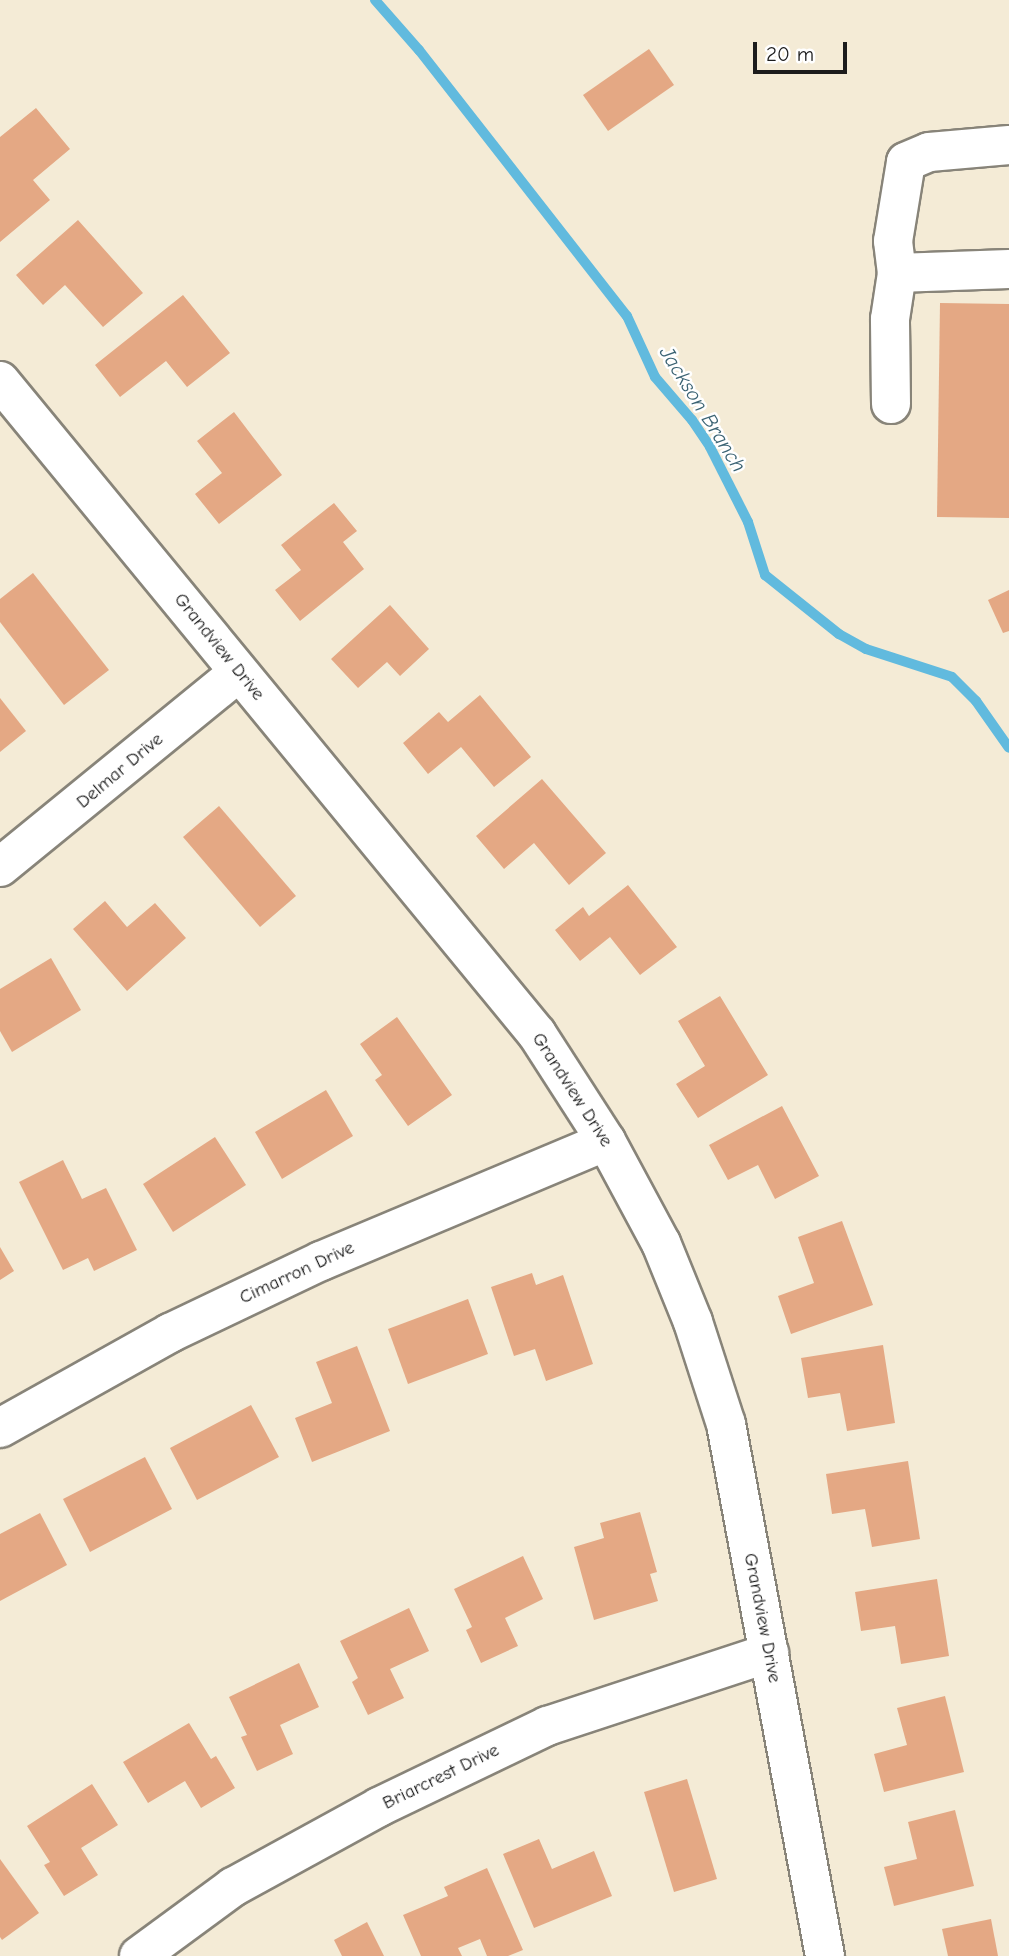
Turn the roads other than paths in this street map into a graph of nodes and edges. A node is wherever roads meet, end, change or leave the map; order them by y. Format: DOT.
graph roads {
  1 [pos="1009,145"];
  2 [pos="1009,269"];
  3 [pos="897,273"];
  4 [pos="0,381"];
  5 [pos="891,404"];
  6 [pos="239,672"];
  7 [pos="0,867"];
  8 [pos="606,1141"];
  9 [pos="0,1428"];
  10 [pos="769,1653"];
  11 [pos="139,1956"];
  12 [pos="825,1956"];
  1 -- 3 [label="street"];
  2 -- 3 [label="street"];
  3 -- 5 [label="street"];
  4 -- 6 [label="street, Grandview Drive"];
  6 -- 7 [label="street, Delmar Drive"];
  6 -- 8 [label="street, Grandview Drive"];
  8 -- 9 [label="street, Cimarron Drive"];
  8 -- 10 [label="street, Grandview Drive"];
  10 -- 11 [label="street, Briarcrest Drive"];
  10 -- 12 [label="street, Grandview Drive"];
}
